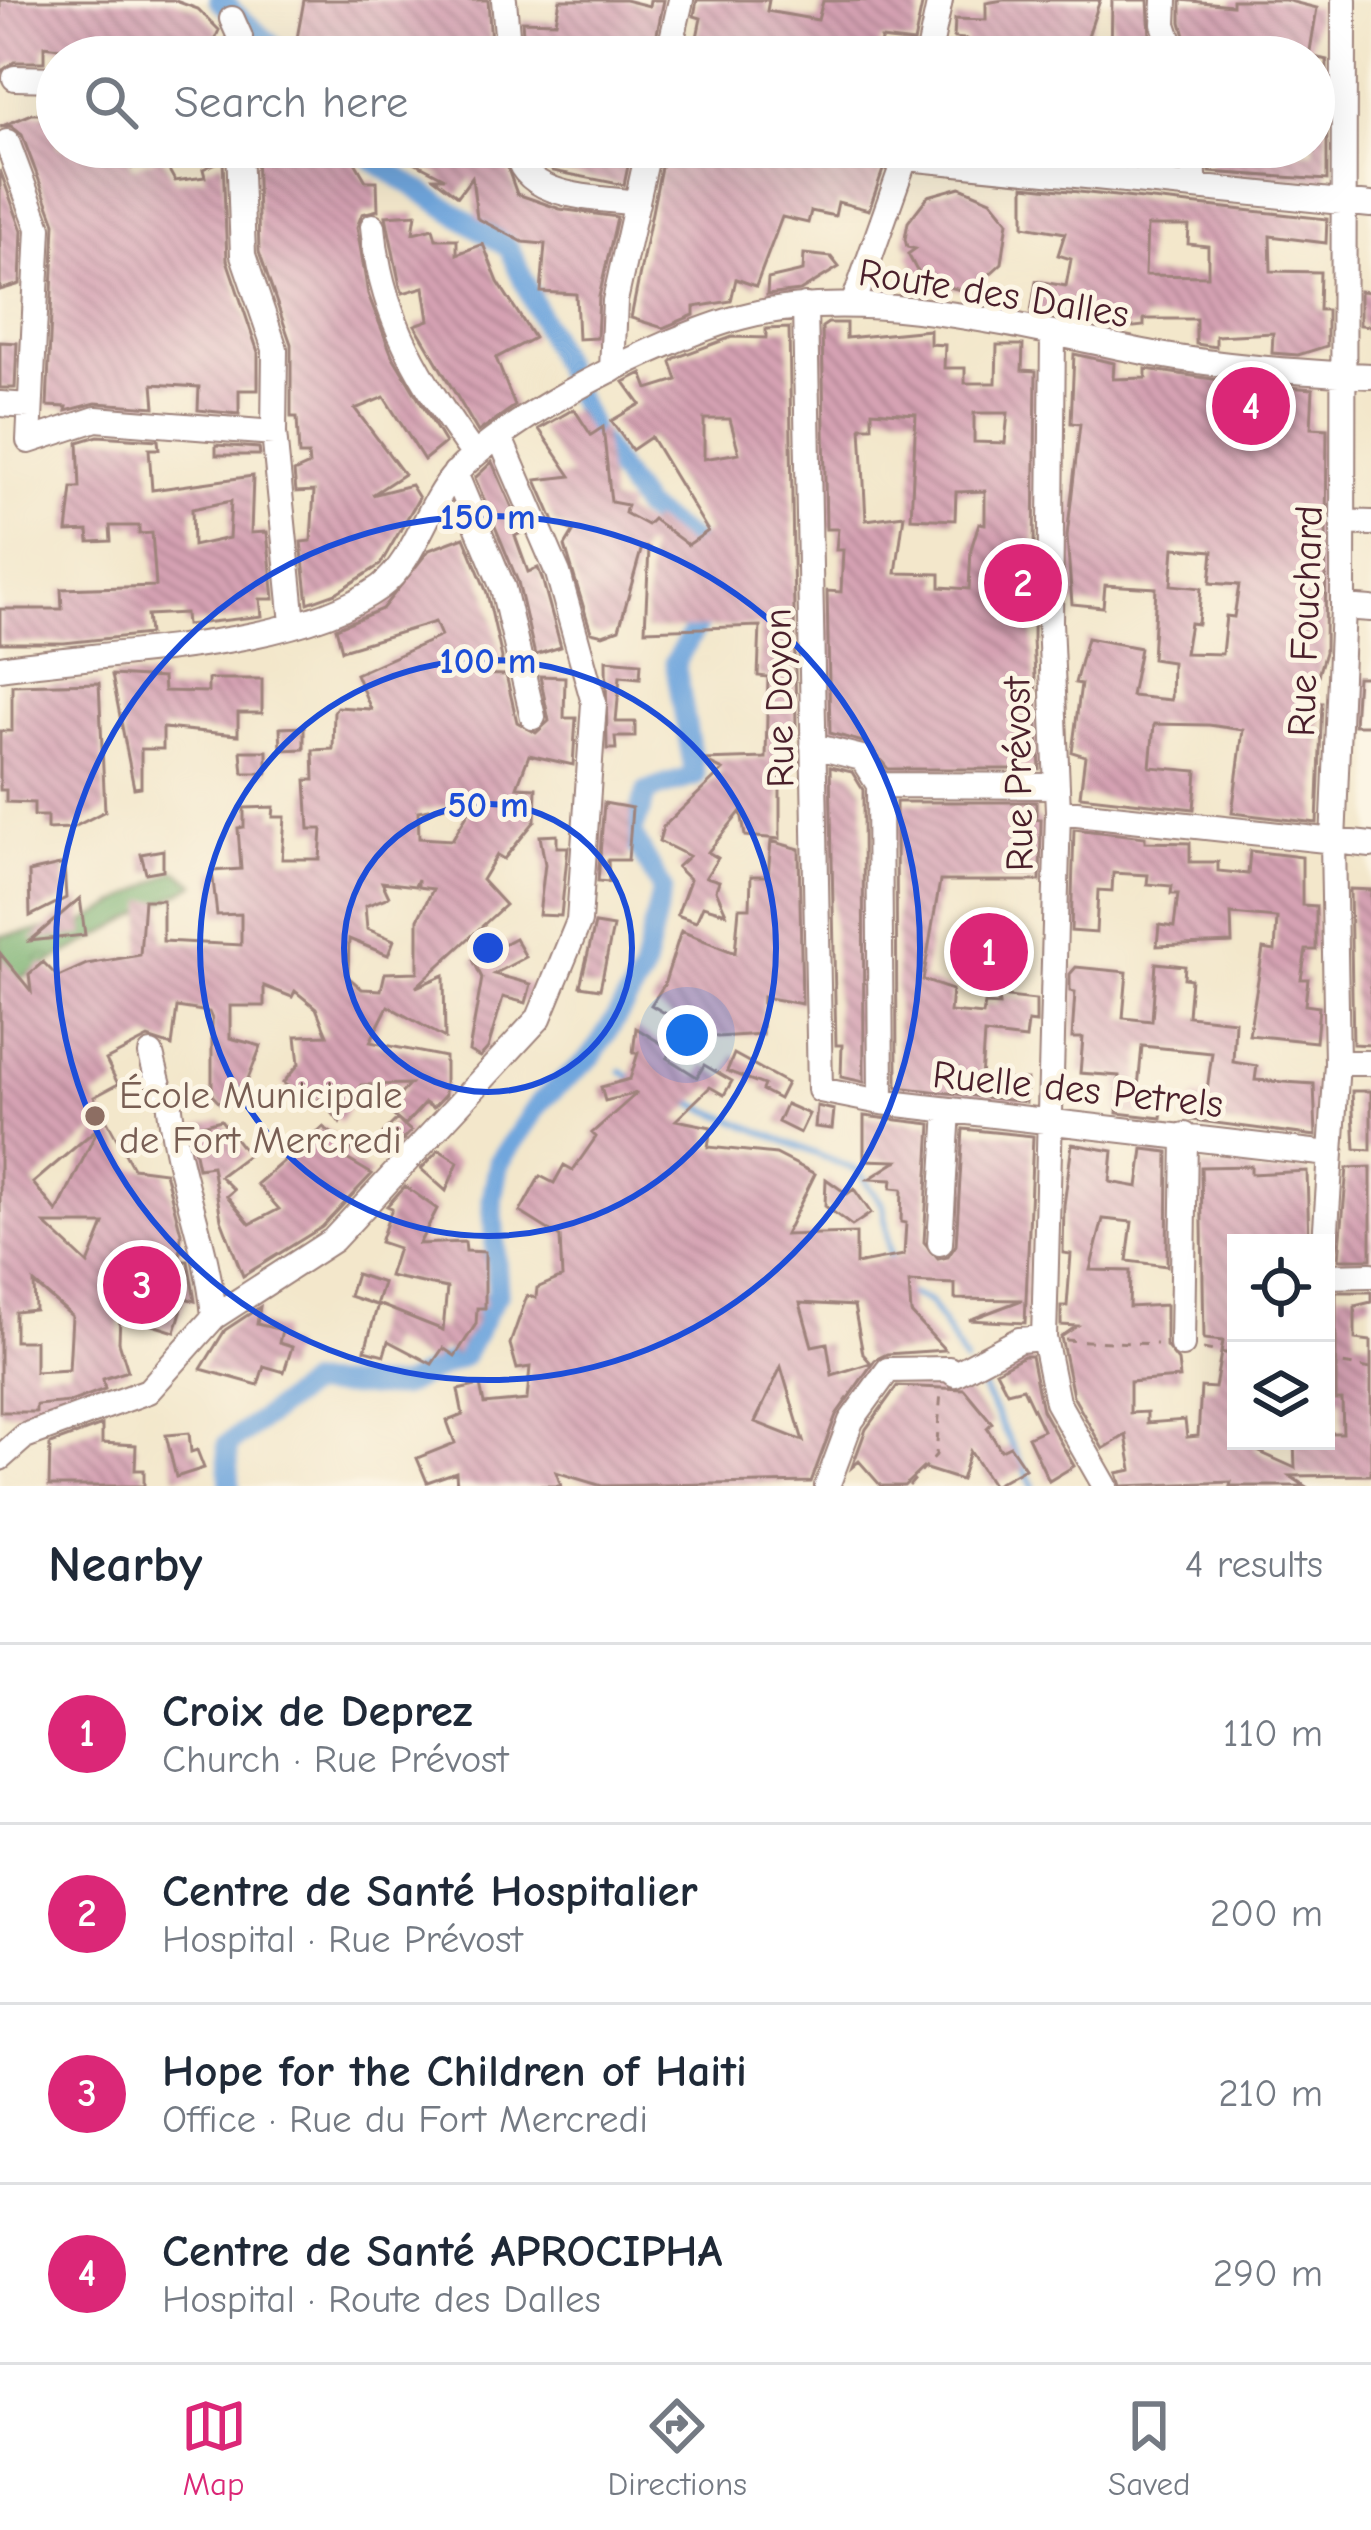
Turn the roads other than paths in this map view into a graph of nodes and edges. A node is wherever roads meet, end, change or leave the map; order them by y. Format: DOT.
graph roads {
  1 [pos="504,0"];
  2 [pos="680,0"];
  3 [pos="940,0"];
  4 [pos="1165,0"];
  5 [pos="1344,0"];
  6 [pos="232,19"];
  7 [pos="239,36"];
  8 [pos="507,36"];
  9 [pos="672,36"];
  10 [pos="932,36"];
  11 [pos="1169,36"];
  12 [pos="15,78"];
  13 [pos="36,78"];
  14 [pos="7,142"];
  15 [pos="240,168"];
  16 [pos="525,168"];
  17 [pos="644,168"];
  18 [pos="902,168"];
  19 [pos="1052,168"];
  20 [pos="1193,168"];
  21 [pos="1195,184"];
  22 [pos="1344,202"];
  23 [pos="637,203"];
  24 [pos="1371,205"];
  25 [pos="373,226"];
  26 [pos="854,302"];
  27 [pos="805,306"];
  28 [pos="1053,334"];
  29 [pos="604,374"];
  30 [pos="1358,375"];
  31 [pos="0,404"];
  32 [pos="30,406"];
  33 [pos="274,433"];
  34 [pos="500,438"];
  35 [pos="465,464"];
  36 [pos="1344,522"];
  37 [pos="1371,523"];
  38 [pos="1343,607"];
  39 [pos="1371,609"];
  40 [pos="292,623"];
  41 [pos="0,668"];
  42 [pos="533,717"];
  43 [pos="813,746"];
  44 [pos="879,785"];
  45 [pos="1058,798"];
  46 [pos="1333,842"];
  47 [pos="1371,845"];
  48 [pos="151,1054"];
  49 [pos="1337,1063"];
  50 [pos="1371,1063"];
  51 [pos="820,1090"];
  52 [pos="881,1102"];
  53 [pos="948,1110"];
  54 [pos="1048,1121"];
  55 [pos="1185,1136"];
  56 [pos="1329,1154"];
  57 [pos="1325,1234"];
  58 [pos="940,1243"];
  59 [pos="1371,1275"];
  60 [pos="1335,1276"];
  61 [pos="214,1317"];
  62 [pos="1044,1338"];
  63 [pos="1182,1346"];
  64 [pos="0,1458"];
  65 [pos="827,1486"];
  66 [pos="1105,1486"];
  1 -- 8 [label="street"];
  2 -- 9 [label="street"];
  3 -- 10 [label="street"];
  4 -- 11 [label="street"];
  5 -- 22 [label="street, Rue Fouchard"];
  6 -- 7 [label="street"];
  12 -- 13 [label="street"];
  14 -- 32 [label="street"];
  15 -- 33 [label="street"];
  16 -- 23 [label="street"];
  17 -- 23 [label="street"];
  18 -- 26 [label="street"];
  19 -- 21 [label="street"];
  20 -- 21 [label="street"];
  21 -- 22 [label="street"];
  22 -- 24 [label="street"];
  22 -- 30 [label="street, Rue Fouchard"];
  23 -- 29 [label="street"];
  25 -- 35 [label="street"];
  26 -- 27 [label="street, Route des Dalles"];
  26 -- 28 [label="street, Route des Dalles"];
  27 -- 29 [label="street, Route des Dalles"];
  27 -- 43 [label="street, Rue Doyon"];
  28 -- 30 [label="street, Route des Dalles"];
  28 -- 45 [label="street, Rue Prévost"];
  29 -- 34 [label="street, Route des Dalles"];
  30 -- 36 [label="street, Rue Fouchard"];
  31 -- 32 [label="street"];
  32 -- 33 [label="street"];
  33 -- 40 [label="street"];
  34 -- 35 [label="street, Route des Dalles"];
  34 -- 61 [label="street"];
  35 -- 40 [label="street, Route des Dalles"];
  35 -- 42 [label="street"];
  36 -- 37 [label="street"];
  36 -- 38 [label="street, Rue Fouchard"];
  38 -- 39 [label="street"];
  38 -- 46 [label="street, Rue Fouchard"];
  40 -- 41 [label="street, Route des Dalles"];
  43 -- 44 [label="street"];
  43 -- 51 [label="street, Rue Doyon"];
  44 -- 45 [label="street"];
  44 -- 52 [label="street"];
  45 -- 46 [label="street"];
  45 -- 54 [label="street, Rue Prévost"];
  46 -- 47 [label="street"];
  46 -- 49 [label="street, Rue Fouchard"];
  48 -- 61 [label="street"];
  49 -- 50 [label="street"];
  49 -- 56 [label="street, Rue Fouchard"];
  51 -- 52 [label="street, Ruelle des Petrels"];
  52 -- 53 [label="street, Ruelle des Petrels"];
  53 -- 54 [label="street, Ruelle des Petrels"];
  53 -- 58 [label="street"];
  54 -- 55 [label="street, Ruelle des Petrels"];
  54 -- 62 [label="street, Rue Prévost"];
  55 -- 56 [label="street, Ruelle des Petrels"];
  55 -- 63 [label="street"];
  56 -- 57 [label="street, Rue Fouchard"];
  59 -- 60 [label="street"];
  61 -- 64 [label="street"];
  62 -- 65 [label="street"];
  62 -- 66 [label="street, Rue Prévost"];
}
